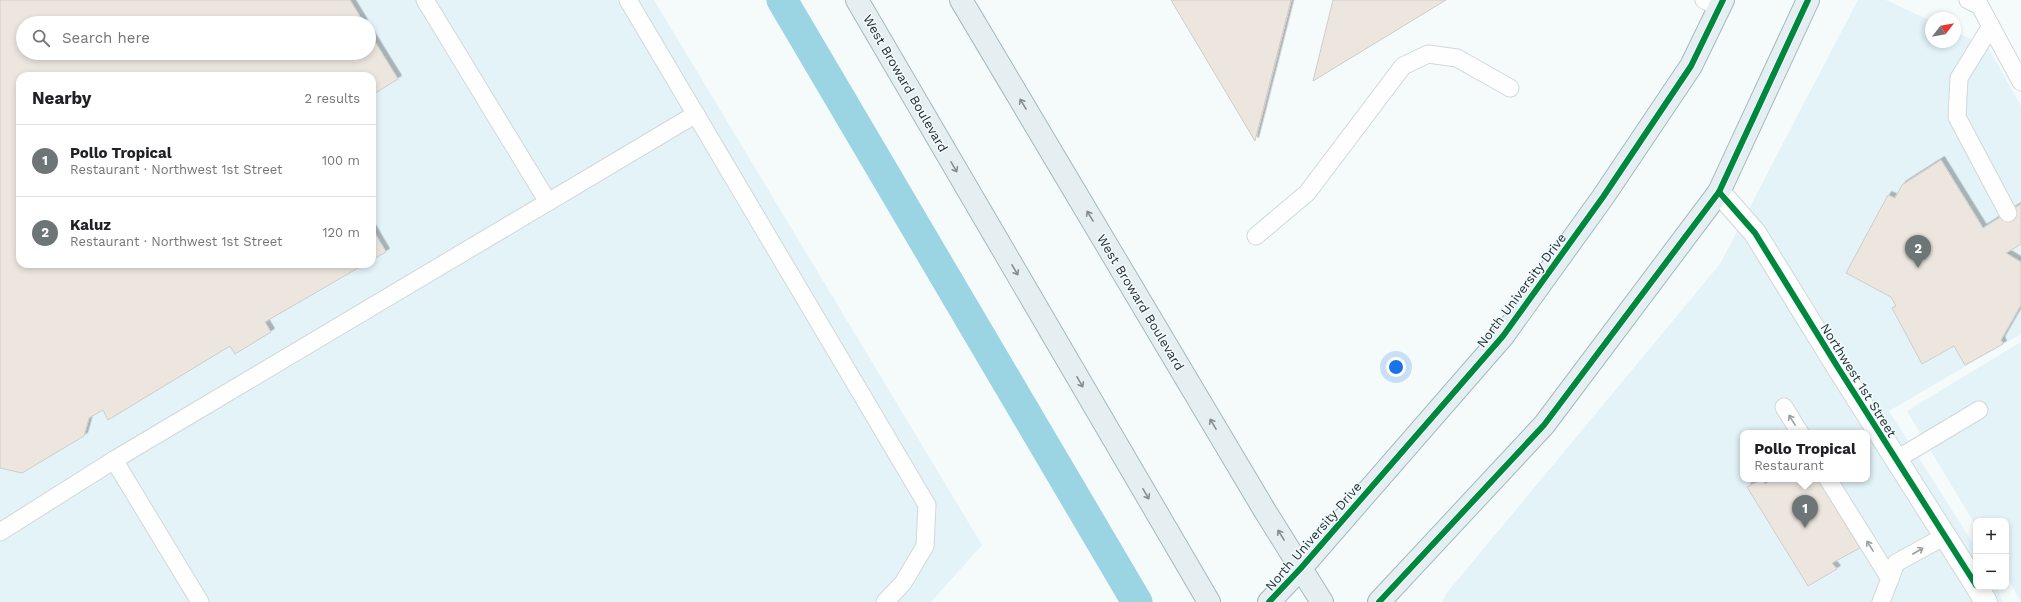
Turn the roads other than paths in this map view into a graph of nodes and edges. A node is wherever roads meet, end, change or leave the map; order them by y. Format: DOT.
graph roads {
  1 [pos="425,0"];
  2 [pos="628,0"];
  3 [pos="857,0"];
  4 [pos="961,0"];
  5 [pos="1808,0"];
  6 [pos="1715,2"];
  7 [pos="1977,2"];
  8 [pos="1991,26"];
  9 [pos="2021,82"];
  10 [pos="1510,88"];
  11 [pos="696,114"];
  12 [pos="1718,192"];
  13 [pos="548,202"];
  14 [pos="2008,213"];
  15 [pos="1256,236"];
  16 [pos="1784,407"];
  17 [pos="1979,410"];
  18 [pos="1798,430"];
  19 [pos="1897,459"];
  20 [pos="114,460"];
  21 [pos="1830,482"];
  22 [pos="2,529"];
  23 [pos="1945,536"];
  24 [pos="1301,568"];
  25 [pos="1890,579"];
  26 [pos="1973,580"];
  27 [pos="1979,590"];
  28 [pos="200,602"];
  29 [pos="885,602"];
  30 [pos="1209,602"];
  31 [pos="1269,602"];
  32 [pos="1322,602"];
  33 [pos="1379,602"];
  34 [pos="1881,602"];
  35 [pos="1986,602"];
  1 -- 13 [label="lane"];
  2 -- 11 [label="lane"];
  3 -- 30 [label="main road, West Broward Boulevard, one-way"];
  24 -- 4 [label="main road, West Broward Boulevard, one-way"];
  5 -- 12 [label="main road"];
  6 -- 24 [label="main road, North University Drive"];
  7 -- 8 [label="lane"];
  8 -- 9 [label="lane"];
  8 -- 14 [label="lane"];
  10 -- 15 [label="lane"];
  11 -- 13 [label="lane"];
  11 -- 29 [label="lane"];
  12 -- 19 [label="street, Northwest 1st Street"];
  12 -- 33 [label="main road"];
  13 -- 20 [label="lane"];
  18 -- 16 [label="lane, one-way"];
  17 -- 19 [label="lane"];
  19 -- 23 [label="street, Northwest 1st Street"];
  20 -- 22 [label="lane"];
  20 -- 28 [label="lane"];
  25 -- 21 [label="lane, one-way"];
  25 -- 23 [label="lane, one-way"];
  23 -- 26 [label="street, Northwest 1st Street"];
  24 -- 31 [label="main road, North University Drive"];
  24 -- 32 [label="main road, West Broward Boulevard"];
  25 -- 34 [label="lane"];
  27 -- 35 [label="street, Northwest 1st Street"];
}
